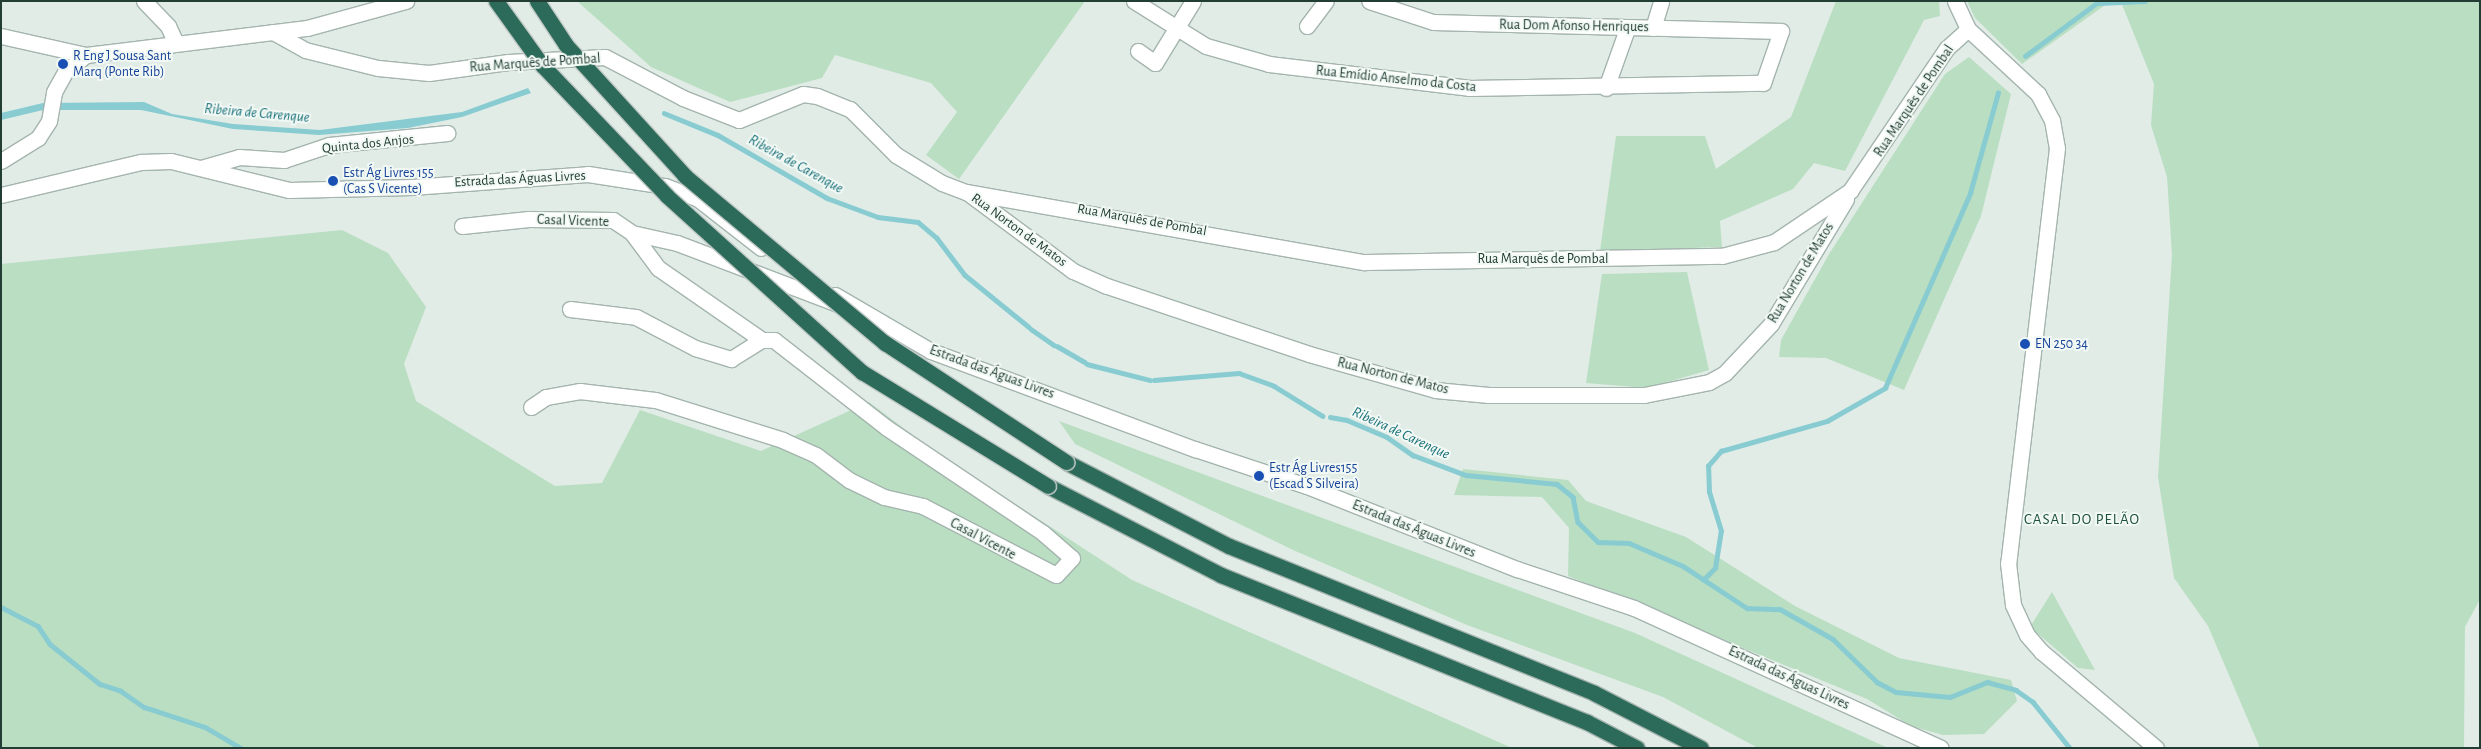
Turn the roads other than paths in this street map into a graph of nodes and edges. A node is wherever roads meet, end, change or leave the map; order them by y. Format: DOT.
graph roads {
  1 [pos="144,1"];
  2 [pos="406,1"];
  3 [pos="496,1"];
  4 [pos="537,1"];
  5 [pos="1134,1"];
  6 [pos="1193,1"];
  7 [pos="1326,1"];
  8 [pos="1369,1"];
  9 [pos="1661,1"];
  10 [pos="1955,1"];
  11 [pos="1307,26"];
  12 [pos="1174,27"];
  13 [pos="1653,28"];
  14 [pos="1627,29"];
  15 [pos="1968,29"];
  16 [pos="273,32"];
  17 [pos="1,36"];
  18 [pos="176,43"];
  19 [pos="1138,51"];
  20 [pos="86,55"];
  21 [pos="1763,83"];
  22 [pos="1606,88"];
  23 [pos="447,133"];
  24 [pos="1,161"];
  25 [pos="201,168"];
  26 [pos="1847,188"];
  27 [pos="966,192"];
  28 [pos="1,195"];
  29 [pos="462,226"];
  30 [pos="632,233"];
  31 [pos="570,309"];
  32 [pos="861,311"];
  33 [pos="762,340"];
  34 [pos="531,407"];
  35 [pos="1637,748"];
  36 [pos="1700,748"];
  37 [pos="1941,748"];
  38 [pos="2156,748"];
  1 -- 18 [label="street"];
  2 -- 16 [label="street"];
  3 -- 35 [label="highway, bridge"];
  4 -- 36 [label="highway, bridge"];
  5 -- 12 [label="street, Rua Emídio Anselmo da Costa"];
  6 -- 12 [label="street"];
  7 -- 11 [label="street"];
  8 -- 14 [label="street, Rua Dom Afonso Henriques"];
  9 -- 13 [label="street"];
  10 -- 15 [label="street"];
  12 -- 19 [label="street"];
  12 -- 22 [label="street, Rua Emídio Anselmo da Costa"];
  13 -- 14 [label="street, Rua Dom Afonso Henriques"];
  13 -- 21 [label="street, Rua Dom Afonso Henriques"];
  14 -- 22 [label="street"];
  15 -- 26 [label="street, Rua Marquês de Pombal"];
  15 -- 38 [label="street"];
  16 -- 18 [label="street"];
  16 -- 27 [label="street, Rua Marquês de Pombal"];
  17 -- 20 [label="street"];
  18 -- 20 [label="street"];
  20 -- 24 [label="street"];
  21 -- 22 [label="street, Rua Emídio Anselmo da Costa"];
  23 -- 25 [label="street, Quinta dos Anjos"];
  25 -- 28 [label="street, Estrada das Águas Livres"];
  25 -- 32 [label="street, Estrada das Águas Livres"];
  26 -- 27 [label="street, Rua Marquês de Pombal"];
  26 -- 27 [label="street, Rua Norton de Matos"];
  29 -- 30 [label="street, Casal Vicente"];
  30 -- 32 [label="street"];
  30 -- 33 [label="street, Casal Vicente"];
  31 -- 33 [label="street"];
  32 -- 37 [label="street, Estrada das Águas Livres"];
  33 -- 34 [label="street, Casal Vicente"];
}
